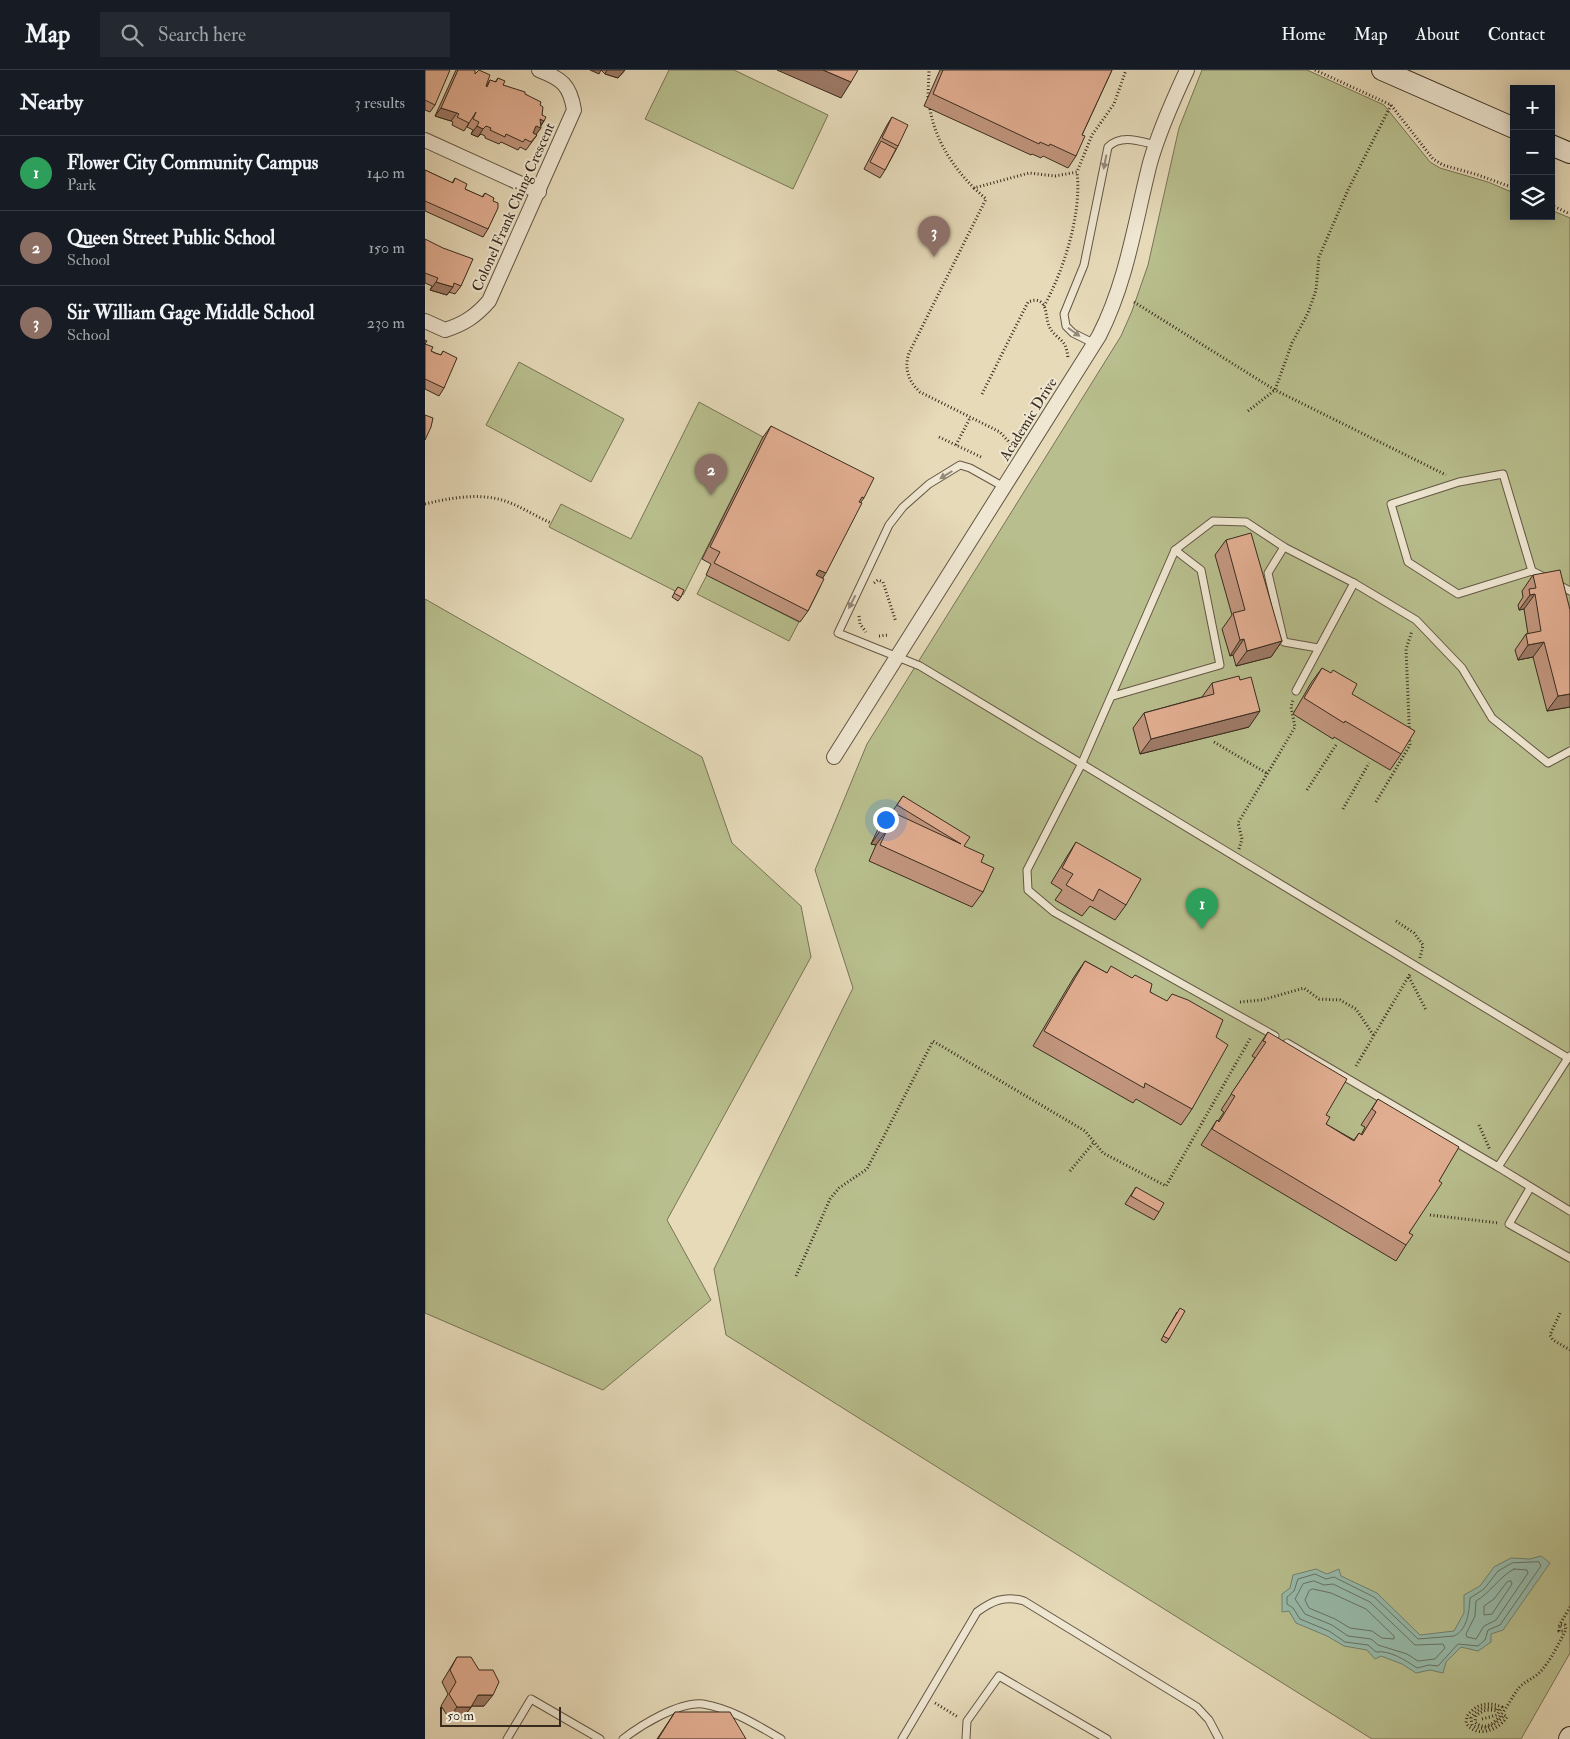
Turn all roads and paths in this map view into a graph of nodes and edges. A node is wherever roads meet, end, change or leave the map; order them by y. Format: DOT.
graph roads {
  1 [pos="539,70"];
  2 [pos="929,70"];
  3 [pos="1126,70"];
  4 [pos="1187,70"];
  5 [pos="1315,70"];
  6 [pos="1382,70"];
  7 [pos="928,97"];
  8 [pos="1391,105"];
  9 [pos="930,109"];
  10 [pos="1510,126"];
  11 [pos="425,140"];
  12 [pos="1156,145"];
  13 [pos="1555,147"];
  14 [pos="1570,153"];
  15 [pos="1077,172"];
  16 [pos="1510,187"];
  17 [pos="974,188"];
  18 [pos="539,192"];
  19 [pos="1555,207"];
  20 [pos="1570,214"];
  21 [pos="1133,302"];
  22 [pos="1044,306"];
  23 [pos="425,321"];
  24 [pos="1095,344"];
  25 [pos="1068,358"];
  26 [pos="1275,390"];
  27 [pos="982,394"];
  28 [pos="1248,411"];
  29 [pos="970,418"];
  30 [pos="939,437"];
  31 [pos="956,445"];
  32 [pos="1011,447"];
  33 [pos="981,457"];
  34 [pos="1459,482"];
  35 [pos="1004,487"];
  36 [pos="425,504"];
  37 [pos="551,523"];
  38 [pos="1284,547"];
  39 [pos="1175,550"];
  40 [pos="1532,571"];
  41 [pos="1354,583"];
  42 [pos="873,586"];
  43 [pos="1570,591"];
  44 [pos="860,610"];
  45 [pos="1415,620"];
  46 [pos="896,622"];
  47 [pos="888,635"];
  48 [pos="1318,648"];
  49 [pos="897,657"];
  50 [pos="1296,691"];
  51 [pos="1113,696"];
  52 [pos="1214,742"];
  53 [pos="1336,745"];
  54 [pos="1570,751"];
  55 [pos="834,757"];
  56 [pos="1369,764"];
  57 [pos="1081,765"];
  58 [pos="1268,774"];
  59 [pos="1307,790"];
  60 [pos="1376,802"];
  61 [pos="1343,809"];
  62 [pos="1236,859"];
  63 [pos="1396,921"];
  64 [pos="1415,967"];
  65 [pos="1409,977"];
  66 [pos="1240,1002"];
  67 [pos="1426,1010"];
  68 [pos="1374,1036"];
  69 [pos="1251,1037"];
  70 [pos="1569,1057"];
  71 [pos="1356,1066"];
  72 [pos="1479,1125"];
  73 [pos="1094,1142"];
  74 [pos="1498,1167"];
  75 [pos="1070,1171"];
  76 [pos="1530,1188"];
  77 [pos="1570,1211"];
  78 [pos="1430,1215"];
  79 [pos="1509,1224"];
  80 [pos="1570,1258"];
  81 [pos="796,1276"];
  82 [pos="1560,1313"];
  83 [pos="1570,1350"];
  84 [pos="1570,1607"];
  85 [pos="926,1698"];
  86 [pos="1482,1719"];
  87 [pos="967,1721"];
  88 [pos="507,1739"];
  89 [pos="600,1739"];
  90 [pos="623,1739"];
  91 [pos="781,1739"];
  92 [pos="901,1739"];
  93 [pos="966,1739"];
  94 [pos="1107,1739"];
  95 [pos="1219,1739"];
  1 -- 18 [label="street, Colonel Frank Ching Crescent"];
  2 -- 7 [label="path"];
  3 -- 15 [label="path"];
  4 -- 12 [label="street, Academic Drive"];
  5 -- 8 [label="path"];
  6 -- 10 [label="main road"];
  8 -- 16 [label="path"];
  8 -- 26 [label="path"];
  9 -- 17 [label="path"];
  11 -- 18 [label="street"];
  12 -- 24 [label="street, Academic Drive"];
  12 -- 24 [label="lane, one-way"];
  13 -- 14 [label="main road"];
  15 -- 17 [label="path"];
  15 -- 22 [label="path"];
  17 -- 29 [label="path"];
  18 -- 23 [label="street, Colonel Frank Ching Crescent"];
  19 -- 20 [label="path"];
  21 -- 26 [label="path"];
  22 -- 25 [label="path"];
  22 -- 27 [label="path"];
  24 -- 35 [label="street, Academic Drive"];
  26 -- 28 [label="path"];
  26 -- 34 [label="path"];
  29 -- 31 [label="path"];
  29 -- 32 [label="path"];
  30 -- 31 [label="path"];
  31 -- 33 [label="path"];
  34 -- 40 [label="lane"];
  34 -- 40 [label="lane"];
  35 -- 49 [label="street, Academic Drive"];
  35 -- 49 [label="lane, one-way"];
  36 -- 37 [label="path"];
  38 -- 39 [label="lane"];
  38 -- 41 [label="lane"];
  38 -- 48 [label="lane"];
  39 -- 51 [label="lane"];
  39 -- 51 [label="lane"];
  40 -- 43 [label="lane"];
  41 -- 45 [label="lane"];
  41 -- 48 [label="lane"];
  42 -- 46 [label="path"];
  44 -- 47 [label="path"];
  45 -- 54 [label="lane"];
  45 -- 60 [label="path"];
  48 -- 50 [label="lane"];
  49 -- 55 [label="street, Academic Drive"];
  49 -- 57 [label="lane"];
  50 -- 58 [label="path"];
  51 -- 57 [label="lane"];
  52 -- 58 [label="path"];
  53 -- 59 [label="path"];
  56 -- 61 [label="path"];
  57 -- 62 [label="lane"];
  57 -- 74 [label="lane"];
  58 -- 62 [label="path"];
  62 -- 64 [label="lane"];
  63 -- 64 [label="path"];
  64 -- 65 [label="path"];
  64 -- 70 [label="lane"];
  65 -- 67 [label="path"];
  65 -- 68 [label="path"];
  66 -- 68 [label="path"];
  68 -- 71 [label="path"];
  69 -- 73 [label="path"];
  70 -- 74 [label="lane"];
  72 -- 74 [label="path"];
  73 -- 75 [label="path"];
  73 -- 81 [label="path"];
  74 -- 76 [label="lane"];
  76 -- 77 [label="lane"];
  76 -- 79 [label="lane"];
  78 -- 79 [label="path"];
  79 -- 80 [label="lane"];
  82 -- 83 [label="path"];
  84 -- 86 [label="path"];
  85 -- 87 [label="path"];
  85 -- 92 [label="lane"];
  85 -- 95 [label="lane"];
  87 -- 93 [label="lane"];
  87 -- 94 [label="lane"];
  88 -- 89 [label="lane"];
  90 -- 91 [label="lane"];
}
